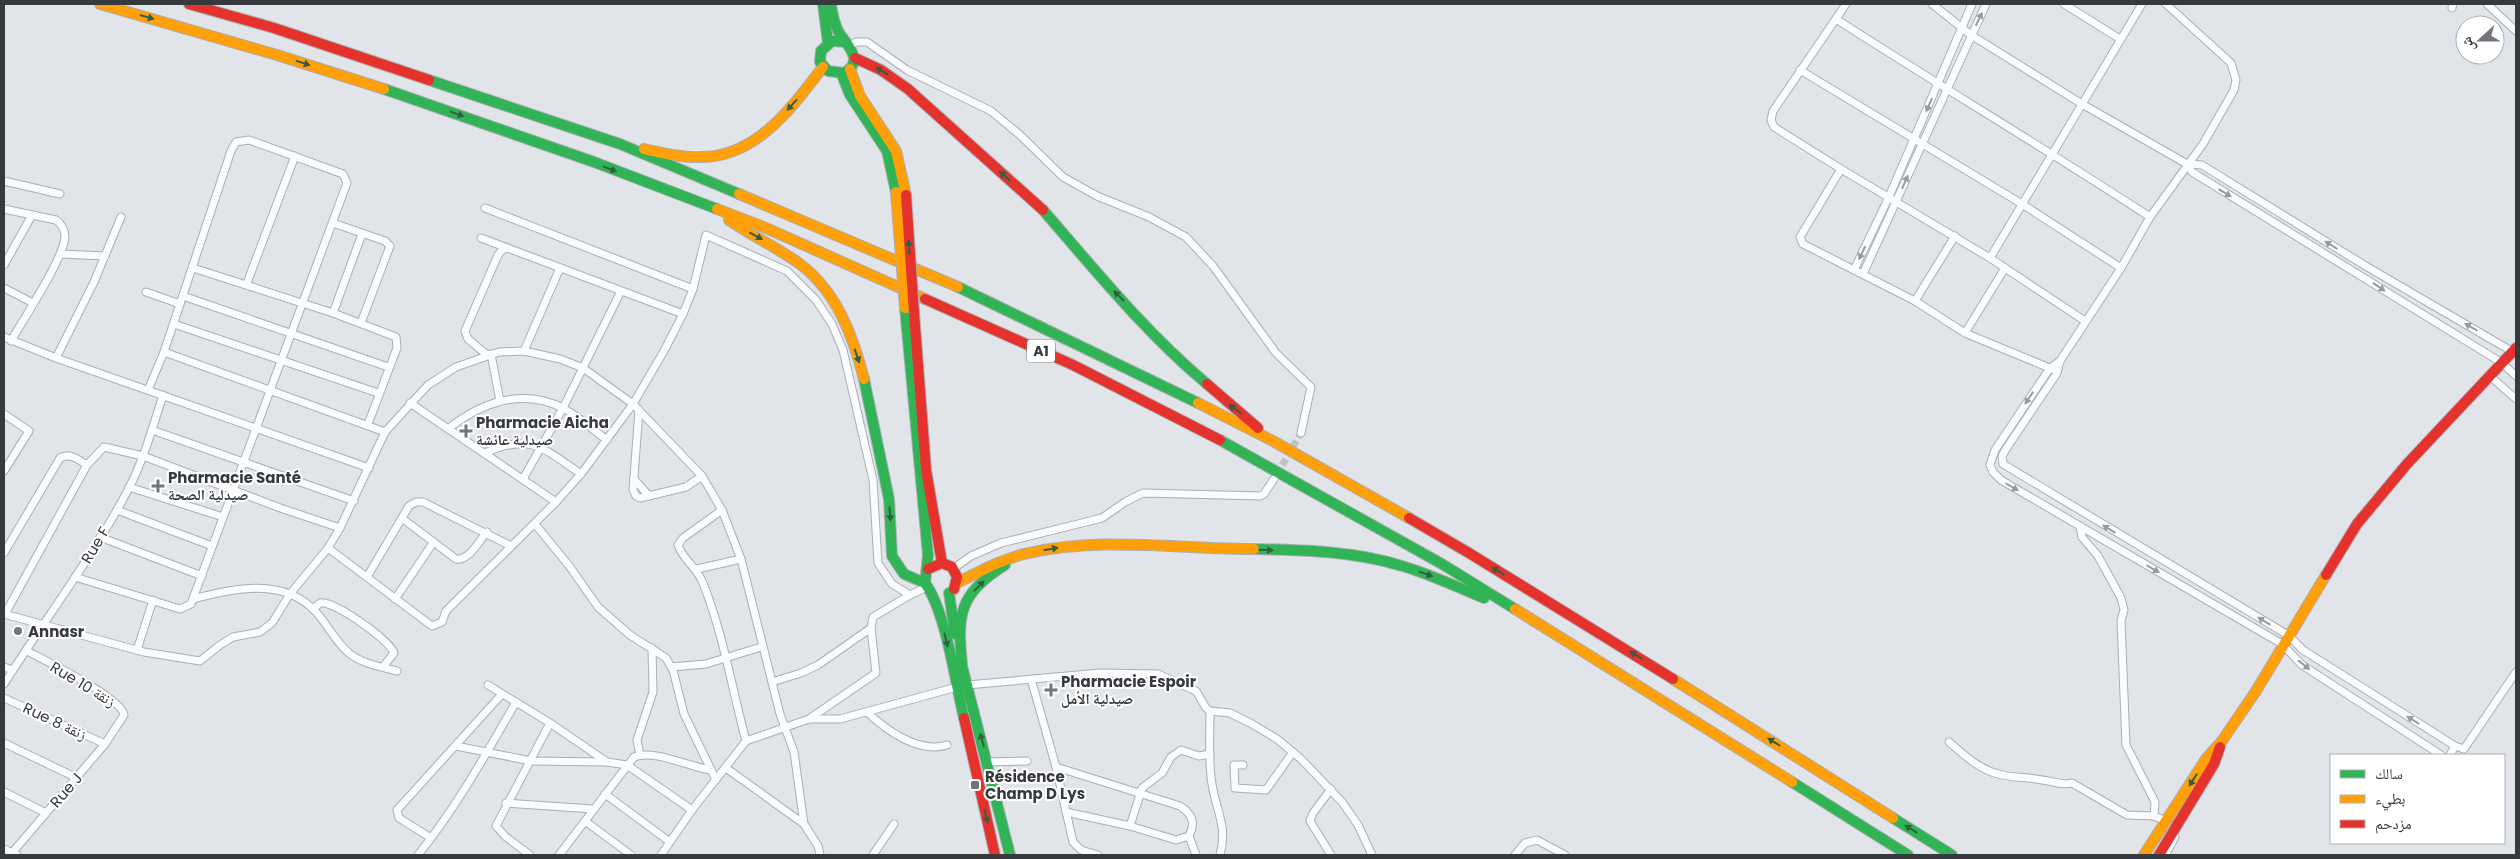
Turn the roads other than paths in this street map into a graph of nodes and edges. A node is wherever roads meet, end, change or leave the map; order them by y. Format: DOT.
graph roads {
  1 [pos="100,4"];
  2 [pos="189,4"];
  3 [pos="823,4"];
  4 [pos="831,4"];
  5 [pos="1846,4"];
  6 [pos="1932,4"];
  7 [pos="1972,4"];
  8 [pos="1986,4"];
  9 [pos="2064,4"];
  10 [pos="2142,4"];
  11 [pos="2166,4"];
  12 [pos="2487,4"];
  13 [pos="1836,19"];
  14 [pos="1963,28"];
  15 [pos="2516,31"];
  16 [pos="1971,35"];
  17 [pos="2120,39"];
  18 [pos="828,43"];
  19 [pos="847,44"];
  20 [pos="854,58"];
  21 [pos="823,68"];
  22 [pos="1800,70"];
  23 [pos="846,72"];
  24 [pos="1938,85"];
  25 [pos="1946,90"];
  26 [pos="2082,104"];
  27 [pos="1913,139"];
  28 [pos="620,144"];
  29 [pos="1922,145"];
  30 [pos="2054,154"];
  31 [pos="295,156"];
  32 [pos="2187,164"];
  33 [pos="1841,169"];
  34 [pos="4,181"];
  35 [pos="60,194"];
  36 [pos="1888,199"];
  37 [pos="1896,202"];
  38 [pos="2022,204"];
  39 [pos="485,208"];
  40 [pos="4,209"];
  41 [pos="715,209"];
  42 [pos="32,215"];
  43 [pos="121,217"];
  44 [pos="2150,217"];
  45 [pos="334,223"];
  46 [pos="362,234"];
  47 [pos="1955,236"];
  48 [pos="481,238"];
  49 [pos="509,248"];
  50 [pos="61,254"];
  51 [pos="105,256"];
  52 [pos="1990,258"];
  53 [pos="4,265"];
  54 [pos="193,268"];
  55 [pos="560,268"];
  56 [pos="2005,268"];
  57 [pos="2121,268"];
  58 [pos="1854,270"];
  59 [pos="1863,274"];
  60 [pos="247,283"];
  61 [pos="4,288"];
  62 [pos="693,289"];
  63 [pos="621,291"];
  64 [pos="146,292"];
  65 [pos="183,296"];
  66 [pos="1915,300"];
  67 [pos="301,302"];
  68 [pos="33,303"];
  69 [pos="180,304"];
  70 [pos="909,311"];
  71 [pos="333,313"];
  72 [pos="683,314"];
  73 [pos="2085,321"];
  74 [pos="361,323"];
  75 [pos="174,324"];
  76 [pos="291,332"];
  77 [pos="1965,333"];
  78 [pos="4,337"];
  79 [pos="11,341"];
  80 [pos="2514,350"];
  81 [pos="524,351"];
  82 [pos="164,352"];
  83 [pos="489,354"];
  84 [pos="56,358"];
  85 [pos="281,359"];
  86 [pos="2060,361"];
  87 [pos="2502,363"];
  88 [pos="388,367"];
  89 [pos="583,368"];
  90 [pos="2050,368"];
  91 [pos="2057,373"];
  92 [pos="2490,376"];
  93 [pos="2516,376"];
  94 [pos="270,388"];
  95 [pos="148,390"];
  96 [pos="378,393"];
  97 [pos="163,395"];
  98 [pos="2516,399"];
  99 [pos="500,401"];
  100 [pos="410,403"];
  101 [pos="633,404"];
  102 [pos="564,408"];
  103 [pos="639,410"];
  104 [pos="4,414"];
  105 [pos="368,424"];
  106 [pos="256,427"];
  107 [pos="448,429"];
  108 [pos="152,430"];
  109 [pos="386,432"];
  110 [pos="1301,433"];
  111 [pos="607,440"];
  112 [pos="1273,440"];
  113 [pos="541,447"];
  114 [pos="486,453"];
  115 [pos="143,456"];
  116 [pos="243,462"];
  117 [pos="2002,464"];
  118 [pos="87,465"];
  119 [pos="369,468"];
  120 [pos="1991,468"];
  121 [pos="4,471"];
  122 [pos="581,474"];
  123 [pos="702,476"];
  124 [pos="523,479"];
  125 [pos="1274,479"];
  126 [pos="129,487"];
  127 [pos="233,490"];
  128 [pos="354,501"];
  129 [pos="556,502"];
  130 [pos="117,510"];
  131 [pos="722,510"];
  132 [pos="223,517"];
  133 [pos="403,519"];
  134 [pos="535,524"];
  135 [pos="2080,526"];
  136 [pos="340,528"];
  137 [pos="487,532"];
  138 [pos="100,537"];
  139 [pos="433,543"];
  140 [pos="212,546"];
  141 [pos="511,546"];
  142 [pos="328,548"];
  143 [pos="1032,552"];
  144 [pos="4,553"];
  145 [pos="741,559"];
  146 [pos="942,563"];
  147 [pos="697,569"];
  148 [pos="928,569"];
  149 [pos="953,569"];
  150 [pos="202,576"];
  151 [pos="75,577"];
  152 [pos="367,577"];
  153 [pos="957,583"];
  154 [pos="928,588"];
  155 [pos="949,593"];
  156 [pos="290,594"];
  157 [pos="910,594"];
  158 [pos="395,598"];
  159 [pos="193,599"];
  160 [pos="153,600"];
  161 [pos="313,609"];
  162 [pos="1513,609"];
  163 [pos="4,614"];
  164 [pos="44,625"];
  165 [pos="871,628"];
  166 [pos="2288,635"];
  167 [pos="2282,644"];
  168 [pos="652,648"];
  169 [pos="762,648"];
  170 [pos="137,650"];
  171 [pos="27,651"];
  172 [pos="725,659"];
  173 [pos="962,664"];
  174 [pos="4,667"];
  175 [pos="383,667"];
  176 [pos="671,668"];
  177 [pos="13,670"];
  178 [pos="397,671"];
  179 [pos="2516,675"];
  180 [pos="1031,679"];
  181 [pos="772,682"];
  182 [pos="4,684"];
  183 [pos="488,685"];
  184 [pos="962,686"];
  185 [pos="502,694"];
  186 [pos="4,698"];
  187 [pos="516,702"];
  188 [pos="1210,710"];
  189 [pos="867,712"];
  190 [pos="809,719"];
  191 [pos="550,723"];
  192 [pos="119,726"];
  193 [pos="784,730"];
  194 [pos="746,741"];
  195 [pos="2222,741"];
  196 [pos="1949,742"];
  197 [pos="4,743"];
  198 [pos="105,744"];
  199 [pos="947,745"];
  200 [pos="456,746"];
  201 [pos="2455,746"];
  202 [pos="1293,752"];
  203 [pos="486,754"];
  204 [pos="1210,754"];
  205 [pos="2439,754"];
  206 [pos="2451,754"];
  207 [pos="640,755"];
  208 [pos="531,761"];
  209 [pos="1027,761"];
  210 [pos="607,762"];
  211 [pos="988,762"];
  212 [pos="627,765"];
  213 [pos="1243,765"];
  214 [pos="1056,767"];
  215 [pos="726,768"];
  216 [pos="711,770"];
  217 [pos="77,778"];
  218 [pos="716,780"];
  219 [pos="1331,789"];
  220 [pos="4,792"];
  221 [pos="1139,793"];
  222 [pos="605,794"];
  223 [pos="506,803"];
  224 [pos="594,809"];
  225 [pos="692,810"];
  226 [pos="1066,812"];
  227 [pos="46,813"];
  228 [pos="2154,816"];
  229 [pos="585,821"];
  230 [pos="2166,821"];
  231 [pos="804,824"];
  232 [pos="894,824"];
  233 [pos="2178,824"];
  234 [pos="1130,826"];
  235 [pos="1189,836"];
  236 [pos="432,838"];
  237 [pos="670,842"];
  238 [pos="4,849"];
  239 [pos="15,854"];
  240 [pos="564,854"];
  241 [pos="418,855"];
  242 [pos="530,855"];
  243 [pos="631,855"];
  244 [pos="661,855"];
  245 [pos="820,855"];
  246 [pos="873,855"];
  247 [pos="995,855"];
  248 [pos="1010,855"];
  249 [pos="1098,855"];
  250 [pos="1196,855"];
  251 [pos="1220,855"];
  252 [pos="1331,855"];
  253 [pos="1372,855"];
  254 [pos="1515,855"];
  255 [pos="1565,855"];
  256 [pos="1908,855"];
  257 [pos="1952,855"];
  258 [pos="2144,855"];
  259 [pos="2159,855"];
  260 [pos="2165,855"];
  1 -- 41 [label="main road, A1, one-way"];
  2 -- 28 [label="main road, A1"];
  3 -- 18 [label="main road"];
  4 -- 19 [label="main road"];
  5 -- 13 [label="street"];
  6 -- 14 [label="street"];
  7 -- 14 [label="street"];
  16 -- 8 [label="street, one-way"];
  9 -- 17 [label="street"];
  10 -- 17 [label="street"];
  11 -- 32 [label="street"];
  12 -- 15 [label="street"];
  13 -- 22 [label="street"];
  13 -- 24 [label="street"];
  14 -- 16 [label="street"];
  14 -- 24 [label="street"];
  16 -- 25 [label="street"];
  16 -- 26 [label="street"];
  17 -- 26 [label="street"];
  18 -- 19 [label="main road"];
  18 -- 21 [label="main road"];
  19 -- 20 [label="main road"];
  19 -- 110 [label="street"];
  20 -- 23 [label="main road"];
  112 -- 20 [label="main road, one-way"];
  21 -- 23 [label="main road"];
  21 -- 28 [label="main road, one-way"];
  22 -- 27 [label="street"];
  22 -- 33 [label="street"];
  23 -- 70 [label="main road, bridge"];
  24 -- 25 [label="street"];
  24 -- 27 [label="street, one-way"];
  25 -- 29 [label="street"];
  25 -- 30 [label="street"];
  26 -- 30 [label="street"];
  26 -- 32 [label="street"];
  27 -- 29 [label="street"];
  27 -- 36 [label="street"];
  28 -- 112 [label="main road, A1"];
  37 -- 29 [label="street, one-way"];
  29 -- 38 [label="street"];
  30 -- 38 [label="street"];
  30 -- 44 [label="street"];
  31 -- 45 [label="street"];
  31 -- 54 [label="street"];
  31 -- 60 [label="street"];
  32 -- 44 [label="street"];
  80 -- 32 [label="street, one-way"];
  32 -- 87 [label="street, one-way"];
  33 -- 36 [label="street"];
  33 -- 58 [label="street"];
  34 -- 35 [label="street"];
  36 -- 37 [label="street"];
  36 -- 58 [label="street, one-way"];
  37 -- 47 [label="street"];
  37 -- 59 [label="street"];
  38 -- 52 [label="street"];
  38 -- 57 [label="street"];
  39 -- 62 [label="street"];
  40 -- 42 [label="street"];
  41 -- 154 [label="main road, one-way"];
  41 -- 162 [label="main road, A1"];
  42 -- 50 [label="street"];
  42 -- 53 [label="street"];
  43 -- 51 [label="street"];
  44 -- 57 [label="street"];
  45 -- 46 [label="street"];
  45 -- 67 [label="street"];
  46 -- 71 [label="street"];
  46 -- 74 [label="street"];
  47 -- 52 [label="street"];
  47 -- 66 [label="street"];
  48 -- 49 [label="street"];
  49 -- 55 [label="street"];
  49 -- 83 [label="street"];
  50 -- 51 [label="street"];
  50 -- 68 [label="street"];
  51 -- 84 [label="street"];
  52 -- 56 [label="street"];
  54 -- 60 [label="street"];
  54 -- 65 [label="street"];
  55 -- 63 [label="street"];
  55 -- 81 [label="street"];
  56 -- 73 [label="street"];
  56 -- 77 [label="street"];
  57 -- 73 [label="street"];
  58 -- 59 [label="street"];
  59 -- 66 [label="street"];
  60 -- 67 [label="street"];
  61 -- 68 [label="street"];
  62 -- 72 [label="street"];
  62 -- 157 [label="street"];
  63 -- 72 [label="street"];
  63 -- 89 [label="street"];
  64 -- 69 [label="street"];
  65 -- 69 [label="street"];
  65 -- 76 [label="street"];
  66 -- 77 [label="street"];
  67 -- 71 [label="street"];
  67 -- 76 [label="street"];
  68 -- 79 [label="street"];
  69 -- 75 [label="street"];
  70 -- 146 [label="main road"];
  70 -- 148 [label="main road"];
  71 -- 74 [label="street"];
  72 -- 101 [label="street"];
  73 -- 86 [label="street"];
  74 -- 88 [label="street"];
  75 -- 82 [label="street"];
  75 -- 85 [label="street"];
  76 -- 85 [label="street"];
  76 -- 88 [label="street"];
  77 -- 90 [label="street"];
  78 -- 79 [label="street"];
  79 -- 84 [label="street"];
  80 -- 87 [label="main road"];
  81 -- 83 [label="street"];
  81 -- 89 [label="street"];
  82 -- 94 [label="street"];
  82 -- 95 [label="street"];
  83 -- 99 [label="street"];
  83 -- 100 [label="street"];
  84 -- 95 [label="street"];
  85 -- 94 [label="street"];
  85 -- 96 [label="street"];
  86 -- 90 [label="street"];
  86 -- 91 [label="street"];
  87 -- 92 [label="main road"];
  87 -- 93 [label="street"];
  88 -- 96 [label="street"];
  89 -- 101 [label="street"];
  89 -- 102 [label="street"];
  90 -- 91 [label="street"];
  90 -- 120 [label="street, one-way"];
  91 -- 117 [label="street"];
  92 -- 98 [label="street"];
  92 -- 166 [label="main road"];
  94 -- 105 [label="street"];
  94 -- 106 [label="street"];
  95 -- 97 [label="street"];
  96 -- 105 [label="street"];
  97 -- 106 [label="street"];
  97 -- 108 [label="street, Rue F"];
  99 -- 102 [label="street"];
  99 -- 107 [label="street"];
  100 -- 107 [label="street"];
  100 -- 109 [label="street"];
  101 -- 103 [label="street"];
  101 -- 111 [label="street"];
  102 -- 111 [label="street"];
  102 -- 113 [label="street"];
  103 -- 123 [label="street"];
  103 -- 123 [label="street"];
  104 -- 121 [label="street"];
  105 -- 109 [label="street"];
  106 -- 116 [label="street"];
  106 -- 119 [label="street"];
  107 -- 114 [label="street"];
  108 -- 115 [label="street, Rue F"];
  108 -- 116 [label="street"];
  109 -- 119 [label="street"];
  111 -- 122 [label="street"];
  257 -- 112 [label="main road, A1, one-way"];
  113 -- 114 [label="street"];
  113 -- 122 [label="street"];
  113 -- 124 [label="street"];
  114 -- 124 [label="street"];
  115 -- 118 [label="street"];
  115 -- 126 [label="street, Rue F"];
  115 -- 127 [label="street"];
  116 -- 127 [label="street"];
  116 -- 128 [label="street"];
  117 -- 120 [label="street"];
  166 -- 117 [label="street, one-way"];
  118 -- 144 [label="street"];
  118 -- 163 [label="street"];
  119 -- 128 [label="street"];
  120 -- 135 [label="street, one-way"];
  122 -- 129 [label="street"];
  123 -- 131 [label="street"];
  124 -- 129 [label="street"];
  125 -- 149 [label="street"];
  126 -- 130 [label="street, Rue F"];
  126 -- 132 [label="street"];
  127 -- 132 [label="street"];
  127 -- 136 [label="street"];
  128 -- 136 [label="street"];
  129 -- 134 [label="street"];
  130 -- 138 [label="street, Rue F"];
  130 -- 140 [label="street"];
  131 -- 145 [label="street"];
  131 -- 147 [label="street"];
  132 -- 140 [label="street"];
  133 -- 137 [label="street"];
  133 -- 139 [label="street"];
  133 -- 152 [label="street"];
  134 -- 141 [label="street"];
  134 -- 168 [label="street"];
  135 -- 167 [label="street, one-way"];
  135 -- 228 [label="street"];
  136 -- 142 [label="street"];
  137 -- 139 [label="street"];
  137 -- 141 [label="street"];
  138 -- 150 [label="street"];
  138 -- 151 [label="street, Rue F"];
  139 -- 158 [label="street"];
  140 -- 150 [label="street"];
  141 -- 158 [label="street"];
  142 -- 152 [label="street"];
  142 -- 156 [label="street"];
  143 -- 153 [label="main road"];
  143 -- 162 [label="main road, one-way"];
  173 -- 143 [label="main road, one-way"];
  145 -- 147 [label="street"];
  145 -- 169 [label="street"];
  146 -- 148 [label="main road"];
  146 -- 149 [label="main road"];
  147 -- 172 [label="street"];
  148 -- 154 [label="main road"];
  149 -- 153 [label="main road"];
  150 -- 159 [label="street"];
  151 -- 160 [label="street"];
  151 -- 164 [label="street, Rue F"];
  152 -- 158 [label="street"];
  153 -- 155 [label="main road"];
  154 -- 155 [label="main road"];
  154 -- 157 [label="street"];
  154 -- 184 [label="main road, one-way"];
  155 -- 173 [label="main road"];
  156 -- 159 [label="street"];
  156 -- 161 [label="street"];
  156 -- 170 [label="street"];
  157 -- 165 [label="street"];
  159 -- 160 [label="street"];
  160 -- 170 [label="street"];
  161 -- 175 [label="street"];
  161 -- 175 [label="street"];
  162 -- 256 [label="main road, A1"];
  163 -- 164 [label="street"];
  164 -- 170 [label="street"];
  164 -- 171 [label="street, Rue F"];
  165 -- 181 [label="street"];
  165 -- 190 [label="street"];
  166 -- 167 [label="main road"];
  201 -- 166 [label="street, one-way"];
  167 -- 195 [label="main road"];
  167 -- 205 [label="street, one-way"];
  168 -- 176 [label="street"];
  168 -- 207 [label="street"];
  169 -- 172 [label="street"];
  169 -- 181 [label="street"];
  171 -- 177 [label="street, Rue F"];
  171 -- 192 [label="street, Rue 10 زنقة"];
  172 -- 176 [label="street"];
  172 -- 194 [label="street"];
  173 -- 184 [label="main road"];
  174 -- 177 [label="street"];
  175 -- 178 [label="street"];
  176 -- 216 [label="street"];
  177 -- 182 [label="street, Rue F"];
  179 -- 201 [label="street"];
  180 -- 184 [label="street"];
  180 -- 188 [label="street"];
  180 -- 214 [label="street"];
  181 -- 193 [label="street"];
  183 -- 185 [label="street"];
  184 -- 189 [label="street"];
  211 -- 184 [label="main road, one-way"];
  184 -- 247 [label="main road, one-way"];
  185 -- 187 [label="street"];
  185 -- 200 [label="street"];
  186 -- 198 [label="street, Rue 8 زنقة"];
  187 -- 191 [label="street"];
  187 -- 203 [label="street"];
  188 -- 202 [label="street"];
  188 -- 204 [label="street"];
  189 -- 190 [label="street"];
  189 -- 199 [label="street"];
  190 -- 193 [label="street"];
  191 -- 208 [label="street"];
  191 -- 210 [label="street"];
  192 -- 198 [label="street, Rue J"];
  193 -- 194 [label="street"];
  193 -- 231 [label="street"];
  194 -- 215 [label="street"];
  195 -- 230 [label="main road, one-way"];
  195 -- 233 [label="main road"];
  196 -- 228 [label="street"];
  197 -- 217 [label="street"];
  198 -- 217 [label="street, Rue J"];
  200 -- 203 [label="street"];
  200 -- 236 [label="street"];
  201 -- 206 [label="street"];
  202 -- 213 [label="street"];
  202 -- 219 [label="street"];
  203 -- 208 [label="street"];
  203 -- 236 [label="street"];
  204 -- 221 [label="street"];
  204 -- 251 [label="street"];
  207 -- 212 [label="street"];
  207 -- 216 [label="street"];
  208 -- 210 [label="street"];
  208 -- 223 [label="street"];
  209 -- 211 [label="street"];
  210 -- 212 [label="street"];
  211 -- 248 [label="main road"];
  212 -- 222 [label="street"];
  212 -- 225 [label="street"];
  214 -- 221 [label="street"];
  214 -- 226 [label="street"];
  215 -- 218 [label="street"];
  215 -- 231 [label="street"];
  216 -- 218 [label="street"];
  217 -- 227 [label="street, Rue J"];
  218 -- 225 [label="street"];
  219 -- 252 [label="street"];
  219 -- 253 [label="street"];
  220 -- 227 [label="street"];
  221 -- 234 [label="street"];
  221 -- 235 [label="street"];
  222 -- 224 [label="street"];
  222 -- 237 [label="street"];
  223 -- 224 [label="street"];
  223 -- 242 [label="street"];
  224 -- 229 [label="street"];
  225 -- 237 [label="street"];
  226 -- 234 [label="street"];
  226 -- 249 [label="street"];
  227 -- 239 [label="street, Rue J"];
  228 -- 230 [label="street"];
  229 -- 240 [label="street"];
  229 -- 243 [label="street"];
  230 -- 258 [label="main road"];
  231 -- 245 [label="street"];
  232 -- 246 [label="street"];
  233 -- 259 [label="main road"];
  233 -- 260 [label="street"];
  234 -- 235 [label="street"];
  235 -- 250 [label="street"];
  236 -- 241 [label="street"];
  237 -- 244 [label="street"];
  238 -- 239 [label="street"];
  254 -- 255 [label="street"];
}
